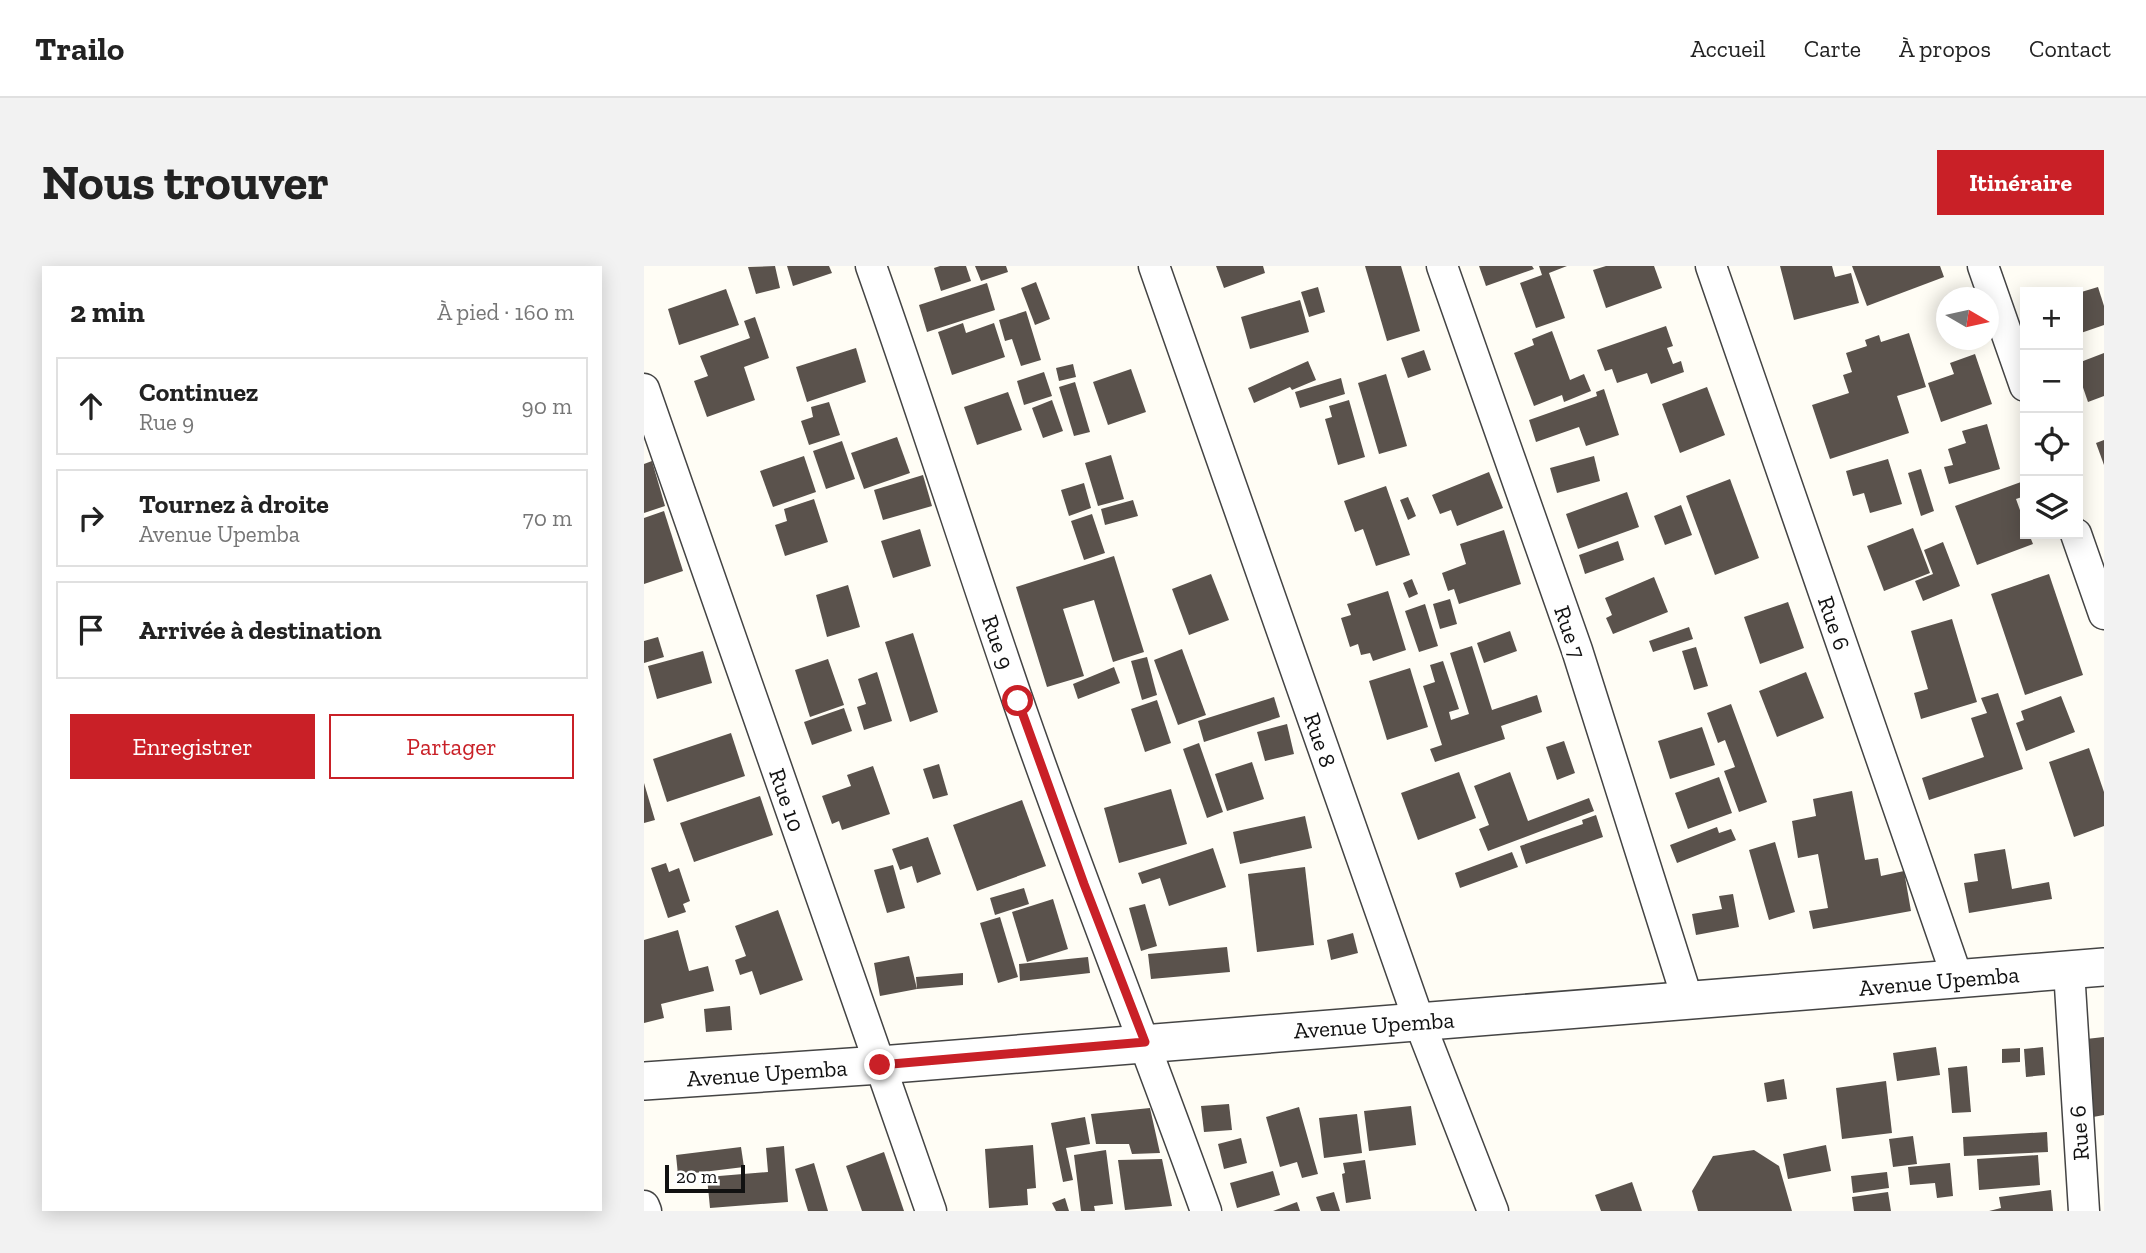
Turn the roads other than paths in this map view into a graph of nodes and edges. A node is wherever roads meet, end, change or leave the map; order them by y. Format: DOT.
graph roads {
  1 [pos="871,266"];
  2 [pos="1154,266"];
  3 [pos="1441,266"];
  4 [pos="1711,266"];
  5 [pos="1983,266"];
  6 [pos="2020,373"];
  7 [pos="644,389"];
  8 [pos="2078,539"];
  9 [pos="2104,614"];
  10 [pos="2087,969"];
  11 [pos="1958,980"];
  12 [pos="1688,1001"];
  13 [pos="1419,1021"];
  14 [pos="1145,1042"];
  15 [pos="880,1065"];
  16 [pos="644,1081"];
  17 [pos="644,1206"];
  18 [pos="646,1211"];
  19 [pos="931,1211"];
  20 [pos="1206,1211"];
  21 [pos="1493,1211"];
  22 [pos="2084,1211"];
  1 -- 14 [label="street, Rue 9"];
  2 -- 13 [label="street, Rue 8"];
  3 -- 12 [label="street, Rue 7"];
  4 -- 11 [label="street, Rue 6"];
  5 -- 6 [label="street"];
  7 -- 15 [label="street, Rue 10"];
  8 -- 9 [label="street"];
  10 -- 11 [label="street, Avenue Upemba"];
  10 -- 22 [label="street, Rue 6"];
  11 -- 12 [label="street, Avenue Upemba"];
  12 -- 13 [label="street, Avenue Upemba"];
  13 -- 14 [label="street, Avenue Upemba"];
  13 -- 21 [label="street, Rue 8"];
  14 -- 15 [label="street, Avenue Upemba"];
  14 -- 20 [label="street, Rue 9"];
  15 -- 16 [label="street, Avenue Upemba"];
  15 -- 19 [label="street, Rue 10"];
  17 -- 18 [label="street"];
}
